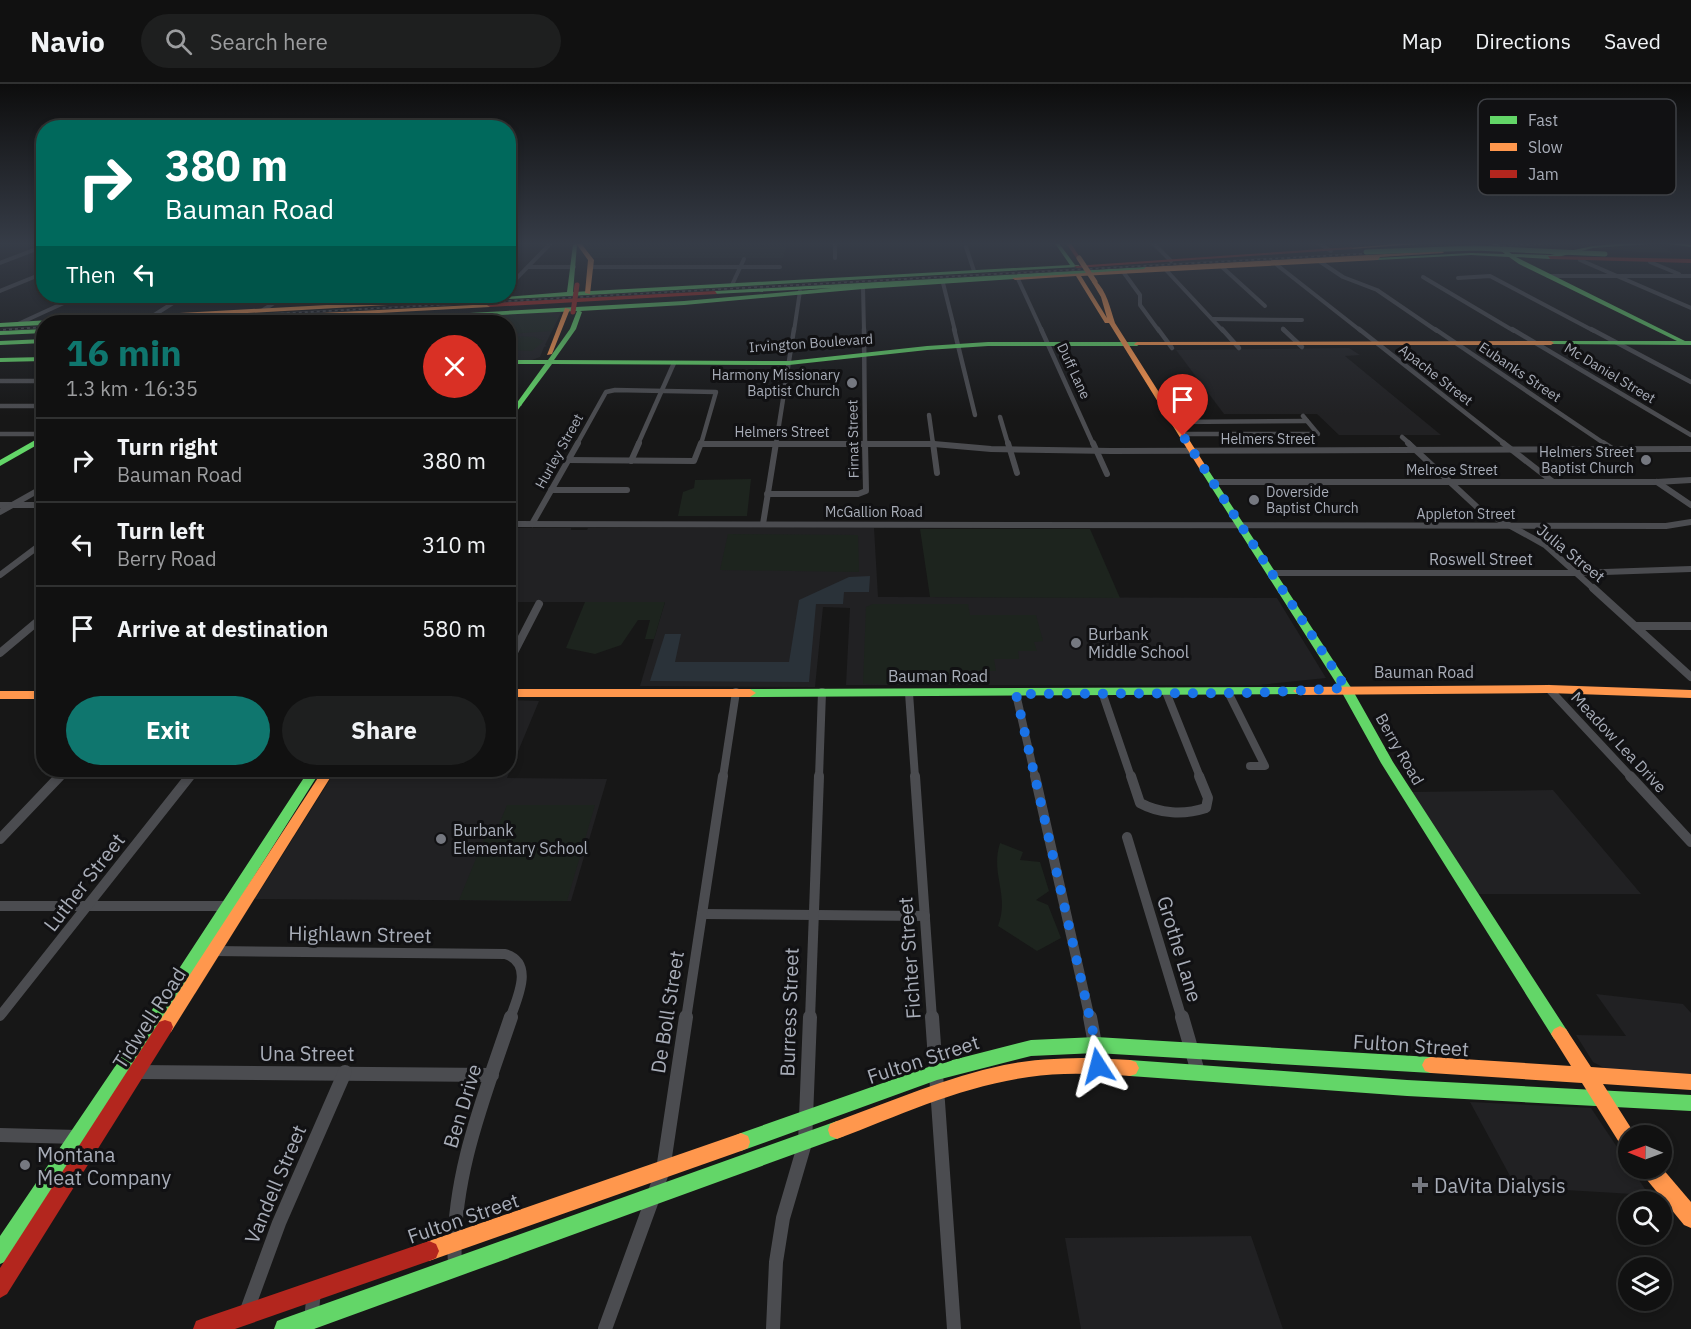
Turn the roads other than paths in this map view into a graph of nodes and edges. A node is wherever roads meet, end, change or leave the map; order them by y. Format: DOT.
graph roads {
  1 [pos="557,300"];
  2 [pos="578,300"];
  3 [pos="660,300"];
  4 [pos="712,300"];
  5 [pos="799,300"];
  6 [pos="863,300"];
  7 [pos="947,300"];
  8 [pos="1029,300"];
  9 [pos="1098,300"];
  10 [pos="1101,300"];
  11 [pos="1140,300"];
  12 [pos="1197,300"];
  13 [pos="1259,300"];
  14 [pos="1320,300"];
  15 [pos="1392,300"];
  16 [pos="1463,300"];
  17 [pos="1535,300"];
  18 [pos="1600,300"];
  19 [pos="1673,300"];
  20 [pos="516,302"];
  21 [pos="64,303"];
  22 [pos="172,303"];
  23 [pos="274,303"];
  24 [pos="360,303"];
  25 [pos="370,303"];
  26 [pos="479,303"];
  27 [pos="503,303"];
  28 [pos="615,306"];
  29 [pos="1265,306"];
  30 [pos="1691,308"];
  31 [pos="263,310"];
  32 [pos="576,311"];
  33 [pos="1105,311"];
  34 [pos="38,315"];
  35 [pos="153,315"];
  36 [pos="170,315"];
  37 [pos="244,315"];
  38 [pos="276,315"];
  39 [pos="283,315"];
  40 [pos="492,315"];
  41 [pos="36,316"];
  42 [pos="1213,319"];
  43 [pos="1302,320"];
  44 [pos="36,323"];
  45 [pos="18,324"];
  46 [pos="36,324"];
  47 [pos="0,326"];
  48 [pos="1283,329"];
  49 [pos="36,331"];
  50 [pos="0,333"];
  51 [pos="36,341"];
  52 [pos="0,343"];
  53 [pos="1690,344"];
  54 [pos="1301,345"];
  55 [pos="1376,345"];
  56 [pos="1458,345"];
  57 [pos="1538,345"];
  58 [pos="1619,345"];
  59 [pos="1049,346"];
  60 [pos="1125,346"];
  61 [pos="1247,346"];
  62 [pos="958,347"];
  63 [pos="1171,347"];
  64 [pos="0,358"];
  65 [pos="36,358"];
  66 [pos="863,358"];
  67 [pos="548,361"];
  68 [pos="516,363"];
  69 [pos="788,364"];
  70 [pos="673,365"];
  71 [pos="0,381"];
  72 [pos="36,381"];
  73 [pos="1691,382"];
  74 [pos="662,390"];
  75 [pos="516,402"];
  76 [pos="0,406"];
  77 [pos="36,406"];
  78 [pos="929,415"];
  79 [pos="975,415"];
  80 [pos="1000,417"];
  81 [pos="1173,422"];
  82 [pos="0,434"];
  83 [pos="1182,434"];
  84 [pos="36,435"];
  85 [pos="1691,435"];
  86 [pos="1402,437"];
  87 [pos="36,440"];
  88 [pos="701,444"];
  89 [pos="776,444"];
  90 [pos="866,444"];
  91 [pos="934,444"];
  92 [pos="1010,449"];
  93 [pos="1691,449"];
  94 [pos="1097,450"];
  95 [pos="1512,450"];
  96 [pos="1614,450"];
  97 [pos="1193,451"];
  98 [pos="1416,451"];
  99 [pos="568,460"];
  100 [pos="631,461"];
  101 [pos="0,464"];
  102 [pos="937,473"];
  103 [pos="1017,473"];
  104 [pos="1107,474"];
  105 [pos="1691,480"];
  106 [pos="1212,482"];
  107 [pos="1451,482"];
  108 [pos="1552,482"];
  109 [pos="1657,482"];
  110 [pos="551,490"];
  111 [pos="627,490"];
  112 [pos="36,491"];
  113 [pos="767,494"];
  114 [pos="0,505"];
  115 [pos="11,505"];
  116 [pos="1691,505"];
  117 [pos="36,506"];
  118 [pos="0,512"];
  119 [pos="1691,522"];
  120 [pos="516,524"];
  121 [pos="532,524"];
  122 [pos="763,524"];
  123 [pos="1240,525"];
  124 [pos="1510,526"];
  125 [pos="1531,526"];
  126 [pos="1529,535"];
  127 [pos="36,548"];
  128 [pos="1691,569"];
  129 [pos="1271,573"];
  130 [pos="1576,573"];
  131 [pos="0,574"];
  132 [pos="539,604"];
  133 [pos="36,623"];
  134 [pos="1635,626"];
  135 [pos="1691,626"];
  136 [pos="516,649"];
  137 [pos="0,653"];
  138 [pos="1691,676"];
  139 [pos="1346,688"];
  140 [pos="1549,689"];
  141 [pos="736,692"];
  142 [pos="822,692"];
  143 [pos="1102,692"];
  144 [pos="1228,692"];
  145 [pos="516,693"];
  146 [pos="909,693"];
  147 [pos="1016,694"];
  148 [pos="1691,694"];
  149 [pos="36,695"];
  150 [pos="2,696"];
  151 [pos="1169,698"];
  152 [pos="1250,766"];
  153 [pos="59,777"];
  154 [pos="189,777"];
  155 [pos="310,777"];
  156 [pos="325,777"];
  157 [pos="278,826"];
  158 [pos="293,827"];
  159 [pos="1127,837"];
  160 [pos="0,839"];
  161 [pos="1691,842"];
  162 [pos="0,906"];
  163 [pos="87,906"];
  164 [pos="226,906"];
  165 [pos="244,906"];
  166 [pos="702,914"];
  167 [pos="812,916"];
  168 [pos="925,916"];
  169 [pos="198,951"];
  170 [pos="215,951"];
  171 [pos="519,961"];
  172 [pos="0,1016"];
  173 [pos="1096,1045"];
  174 [pos="1192,1050"];
  175 [pos="1399,1064"];
  176 [pos="1098,1066"];
  177 [pos="122,1071"];
  178 [pos="138,1072"];
  179 [pos="345,1072"];
  180 [pos="937,1072"];
  181 [pos="1197,1072"];
  182 [pos="492,1075"];
  183 [pos="1586,1076"];
  184 [pos="1691,1082"];
  185 [pos="1407,1088"];
  186 [pos="939,1092"];
  187 [pos="1600,1099"];
  188 [pos="1691,1103"];
  189 [pos="805,1119"];
  190 [pos="1618,1125"];
  191 [pos="0,1135"];
  192 [pos="77,1137"];
  193 [pos="96,1138"];
  194 [pos="805,1143"];
  195 [pos="663,1170"];
  196 [pos="1659,1179"];
  197 [pos="655,1198"];
  198 [pos="1691,1218"];
  199 [pos="36,1231"];
  200 [pos="15,1232"];
  201 [pos="453,1242"];
  202 [pos="0,1254"];
  203 [pos="455,1266"];
  204 [pos="0,1287"];
  205 [pos="315,1290"];
  206 [pos="245,1313"];
  207 [pos="309,1325"];
  208 [pos="204,1329"];
  209 [pos="285,1329"];
  210 [pos="605,1329"];
  211 [pos="773,1329"];
  212 [pos="954,1329"];
  1 -- 20 [label="main road"];
  2 -- 32 [label="main road"];
  3 -- 28 [label="main road"];
  4 -- 28 [label="main road"];
  5 -- 69 [label="street"];
  6 -- 66 [label="street, Firnat Street"];
  7 -- 62 [label="street"];
  8 -- 59 [label="street, Duff Lane"];
  9 -- 33 [label="main road"];
  10 -- 33 [label="main road, Berry Road, bridge"];
  11 -- 63 [label="street"];
  12 -- 42 [label="street"];
  13 -- 29 [label="street"];
  14 -- 55 [label="street, Apache Street"];
  15 -- 56 [label="street, Eubanks Street"];
  16 -- 57 [label="street, Mc Daniel Street"];
  17 -- 58 [label="street"];
  18 -- 53 [label="main road"];
  19 -- 30 [label="street"];
  21 -- 34 [label="street"];
  22 -- 35 [label="street"];
  23 -- 31 [label="street"];
  24 -- 31 [label="main road"];
  25 -- 37 [label="main road"];
  26 -- 38 [label="main road"];
  27 -- 39 [label="main road"];
  28 -- 32 [label="main road"];
  31 -- 36 [label="main road"];
  32 -- 40 [label="main road"];
  32 -- 67 [label="main road"];
  33 -- 60 [label="main road, Berry Road"];
  41 -- 45 [label="street"];
  42 -- 43 [label="street"];
  42 -- 61 [label="street"];
  44 -- 45 [label="main road"];
  45 -- 47 [label="main road"];
  46 -- 47 [label="main road"];
  48 -- 54 [label="street"];
  49 -- 50 [label="main road"];
  51 -- 52 [label="main road"];
  53 -- 58 [label="main road, Irvington Boulevard"];
  54 -- 55 [label="main road, Irvington Boulevard"];
  54 -- 61 [label="main road, Irvington Boulevard"];
  55 -- 56 [label="main road, Irvington Boulevard"];
  55 -- 95 [label="street, Apache Street"];
  56 -- 57 [label="main road, Irvington Boulevard"];
  56 -- 96 [label="street, Eubanks Street"];
  57 -- 58 [label="main road, Irvington Boulevard"];
  57 -- 85 [label="street, Mc Daniel Street"];
  58 -- 73 [label="street"];
  59 -- 60 [label="main road, Irvington Boulevard"];
  59 -- 62 [label="main road, Irvington Boulevard"];
  59 -- 94 [label="street, Duff Lane"];
  60 -- 63 [label="main road, Irvington Boulevard"];
  60 -- 81 [label="main road, Berry Road"];
  61 -- 63 [label="main road, Irvington Boulevard"];
  62 -- 66 [label="main road, Irvington Boulevard"];
  62 -- 79 [label="street"];
  64 -- 65 [label="main road"];
  66 -- 69 [label="main road, Irvington Boulevard"];
  66 -- 90 [label="street, Firnat Street"];
  67 -- 68 [label="main road, Irvington Boulevard"];
  67 -- 70 [label="main road, Irvington Boulevard"];
  67 -- 75 [label="main road"];
  69 -- 70 [label="main road, Irvington Boulevard"];
  69 -- 89 [label="street"];
  70 -- 74 [label="street"];
  71 -- 72 [label="street"];
  74 -- 88 [label="street"];
  74 -- 99 [label="street, Hurley Street"];
  74 -- 100 [label="street"];
  76 -- 77 [label="street"];
  78 -- 91 [label="street"];
  80 -- 92 [label="street"];
  81 -- 83 [label="main road, Berry Road"];
  81 -- 83 [label="street"];
  82 -- 84 [label="street"];
  83 -- 97 [label="main road, Berry Road"];
  86 -- 98 [label="street, Julia Street"];
  87 -- 101 [label="main road"];
  88 -- 89 [label="street, Helmers Street"];
  88 -- 100 [label="street"];
  89 -- 90 [label="street, Helmers Street"];
  89 -- 113 [label="street"];
  90 -- 91 [label="street, Helmers Street"];
  90 -- 113 [label="street, Firnat Street"];
  91 -- 92 [label="street, Helmers Street"];
  91 -- 102 [label="street"];
  92 -- 94 [label="street, Helmers Street"];
  92 -- 103 [label="street"];
  93 -- 96 [label="street, Helmers Street"];
  94 -- 97 [label="street, Helmers Street"];
  94 -- 104 [label="street, Duff Lane"];
  95 -- 96 [label="street, Helmers Street"];
  95 -- 98 [label="street, Helmers Street"];
  95 -- 108 [label="street, Apache Street"];
  97 -- 98 [label="street, Helmers Street"];
  97 -- 106 [label="main road, Berry Road"];
  98 -- 107 [label="street, Julia Street"];
  99 -- 100 [label="street"];
  99 -- 110 [label="street, Hurley Street"];
  105 -- 109 [label="street, Melrose Street"];
  106 -- 107 [label="street, Melrose Street"];
  106 -- 123 [label="main road, Berry Road"];
  107 -- 108 [label="street, Melrose Street"];
  107 -- 124 [label="street, Julia Street"];
  108 -- 109 [label="street, Melrose Street"];
  109 -- 116 [label="street"];
  110 -- 111 [label="street"];
  110 -- 121 [label="street, Hurley Street"];
  112 -- 115 [label="street"];
  113 -- 122 [label="street"];
  114 -- 115 [label="street"];
  115 -- 117 [label="street"];
  115 -- 118 [label="street"];
  119 -- 125 [label="street, Appleton Street"];
  120 -- 121 [label="street, McGallion Road"];
  121 -- 122 [label="street, McGallion Road"];
  122 -- 123 [label="street, McGallion Road"];
  123 -- 124 [label="street, Appleton Street"];
  123 -- 129 [label="main road, Berry Road"];
  124 -- 125 [label="street, Appleton Street"];
  124 -- 126 [label="street, Julia Street"];
  125 -- 126 [label="street"];
  126 -- 130 [label="street, Julia Street"];
  127 -- 131 [label="street"];
  128 -- 130 [label="street, Roswell Street"];
  129 -- 130 [label="street, Roswell Street"];
  129 -- 139 [label="main road, Berry Road"];
  130 -- 134 [label="street, Julia Street"];
  132 -- 136 [label="street"];
  133 -- 137 [label="street"];
  134 -- 135 [label="street"];
  134 -- 138 [label="street, Julia Street"];
  139 -- 140 [label="main road, Bauman Road"];
  139 -- 144 [label="main road, Bauman Road"];
  139 -- 183 [label="main road, Berry Road"];
  140 -- 148 [label="main road, Bauman Road"];
  140 -- 161 [label="street, Meadow Lea Drive"];
  141 -- 142 [label="main road, Bauman Road"];
  141 -- 145 [label="main road, Bauman Road"];
  141 -- 166 [label="street, De Boll Street"];
  142 -- 146 [label="main road, Bauman Road"];
  142 -- 167 [label="street, Burress Street"];
  143 -- 147 [label="main road, Bauman Road"];
  143 -- 151 [label="main road, Bauman Road"];
  143 -- 151 [label="street"];
  144 -- 151 [label="main road, Bauman Road"];
  144 -- 152 [label="street"];
  146 -- 147 [label="main road, Bauman Road"];
  146 -- 168 [label="street, Fichter Street"];
  147 -- 173 [label="street"];
  149 -- 150 [label="main road"];
  153 -- 160 [label="street"];
  154 -- 163 [label="street, Luther Street"];
  155 -- 157 [label="main road, Tidwell Road"];
  156 -- 158 [label="main road, Tidwell Road"];
  157 -- 158 [label="main road"];
  157 -- 164 [label="main road, Tidwell Road"];
  158 -- 165 [label="main road, Tidwell Road"];
  159 -- 174 [label="street, Grothe Lane"];
  162 -- 163 [label="street"];
  163 -- 164 [label="street"];
  163 -- 172 [label="street, Luther Street"];
  164 -- 165 [label="street"];
  164 -- 169 [label="main road, Tidwell Road"];
  165 -- 170 [label="main road, Tidwell Road"];
  166 -- 167 [label="street"];
  166 -- 195 [label="street, De Boll Street"];
  167 -- 168 [label="street"];
  167 -- 189 [label="street, Burress Street"];
  168 -- 180 [label="street, Fichter Street"];
  169 -- 170 [label="street, Highlawn Street"];
  169 -- 177 [label="main road, Tidwell Road"];
  170 -- 171 [label="street, Highlawn Street"];
  170 -- 178 [label="main road, Tidwell Road"];
  171 -- 182 [label="street, Ben Drive"];
  173 -- 174 [label="main road, Fulton Street"];
  173 -- 176 [label="street"];
  173 -- 180 [label="main road, Fulton Street"];
  174 -- 175 [label="main road, Fulton Street"];
  174 -- 181 [label="street, Grothe Lane"];
  175 -- 183 [label="main road, Fulton Street"];
  175 -- 185 [label="main road"];
  176 -- 181 [label="main road, Fulton Street"];
  176 -- 186 [label="main road, Fulton Street"];
  177 -- 178 [label="street, Una Street"];
  177 -- 192 [label="main road, Tidwell Road"];
  178 -- 179 [label="street, Una Street"];
  178 -- 193 [label="main road, Tidwell Road"];
  179 -- 182 [label="street, Una Street"];
  179 -- 206 [label="street, Vandell Street"];
  180 -- 186 [label="street, Fichter Street"];
  180 -- 189 [label="main road, Fulton Street"];
  181 -- 185 [label="main road, Fulton Street"];
  182 -- 201 [label="street, Ben Drive"];
  183 -- 184 [label="main road, Fulton Street"];
  183 -- 187 [label="main road, Berry Road"];
  185 -- 187 [label="main road, Fulton Street"];
  186 -- 194 [label="main road, Fulton Street"];
  186 -- 212 [label="street, Fichter Street"];
  187 -- 188 [label="main road, Fulton Street"];
  187 -- 190 [label="main road, Berry Road"];
  189 -- 194 [label="street, Burress Street"];
  189 -- 195 [label="main road, Fulton Street"];
  191 -- 192 [label="street"];
  192 -- 193 [label="street"];
  192 -- 200 [label="main road, Tidwell Road"];
  193 -- 199 [label="main road, Tidwell Road"];
  194 -- 197 [label="main road, Fulton Street"];
  194 -- 211 [label="street, Burress Street"];
  195 -- 197 [label="street, De Boll Street"];
  195 -- 201 [label="main road, Fulton Street"];
  196 -- 198 [label="main road"];
  197 -- 203 [label="main road, Fulton Street"];
  197 -- 210 [label="street, De Boll Street"];
  199 -- 200 [label="main road"];
  199 -- 204 [label="main road, Tidwell Road"];
  200 -- 202 [label="main road, Tidwell Road"];
  201 -- 203 [label="street, Ben Drive"];
  201 -- 205 [label="main road, Fulton Street"];
  203 -- 207 [label="main road, Fulton Street"];
  205 -- 206 [label="main road, Fulton Street"];
  205 -- 207 [label="street"];
  206 -- 208 [label="main road, Fulton Street"];
  207 -- 209 [label="main road, Fulton Street"];
}
